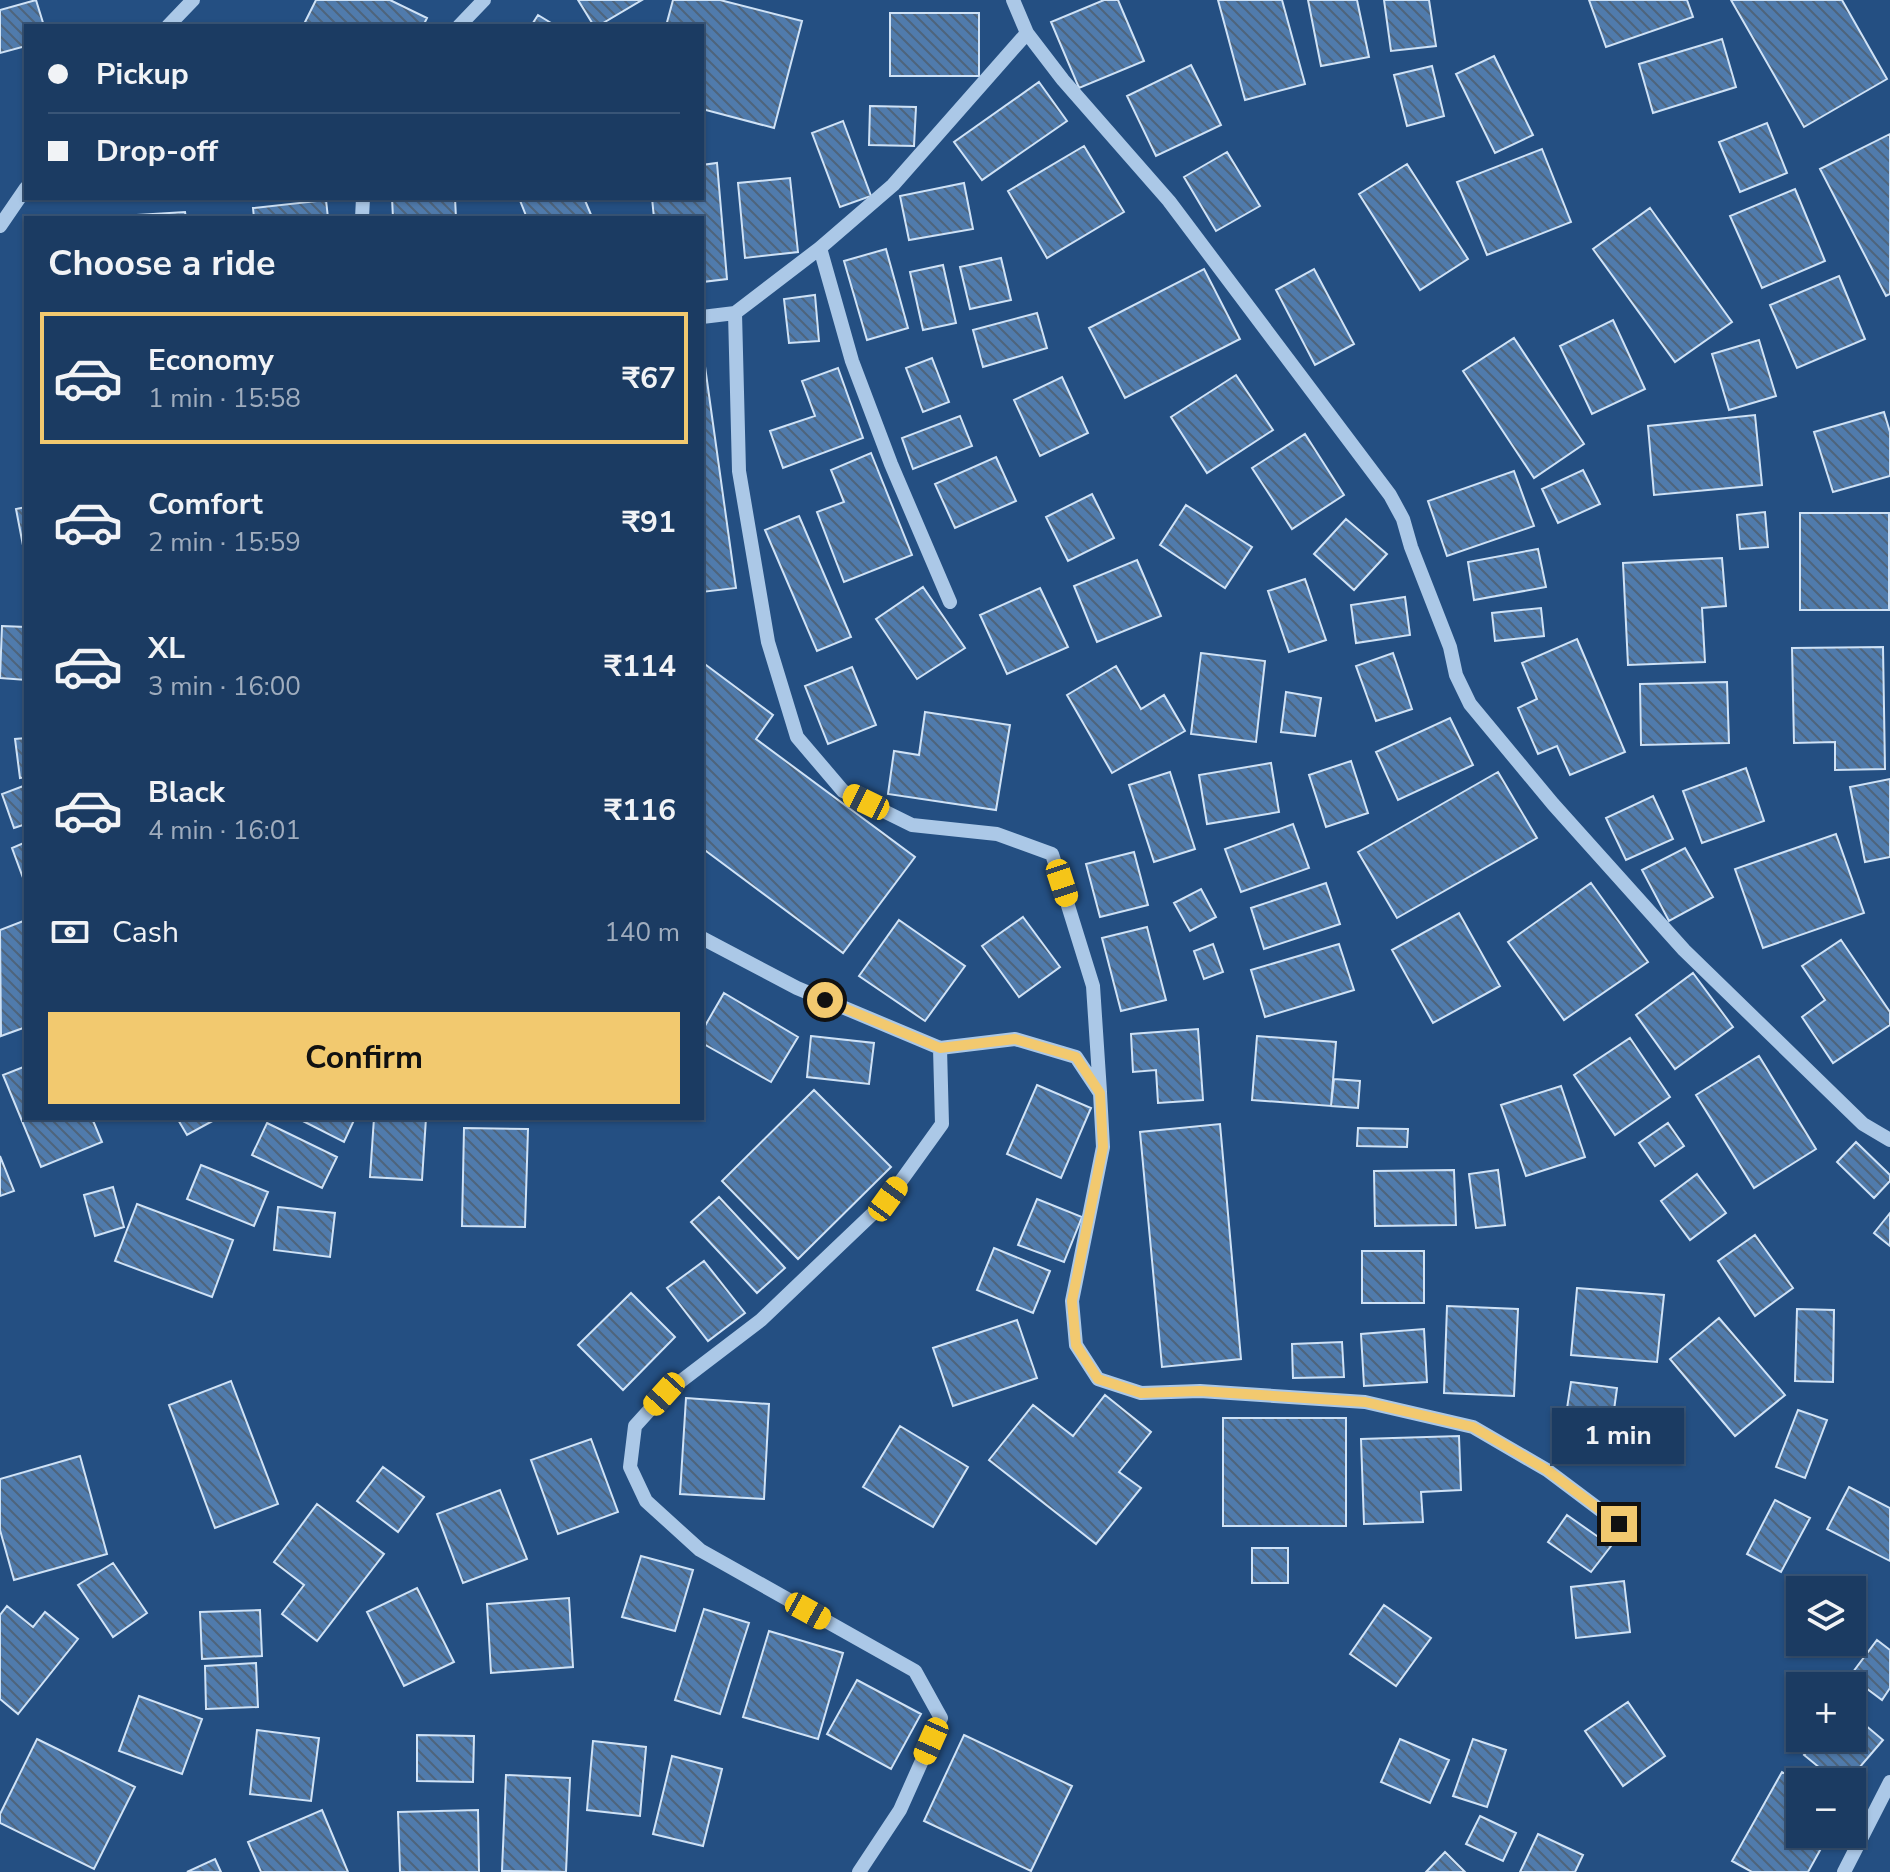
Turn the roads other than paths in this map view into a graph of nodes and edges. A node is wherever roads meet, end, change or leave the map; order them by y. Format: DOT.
graph roads {
  1 [pos="193,0"];
  2 [pos="484,0"];
  3 [pos="1013,0"];
  4 [pos="170,24"];
  5 [pos="461,24"];
  6 [pos="1027,33"];
  7 [pos="24,191"];
  8 [pos="0,226"];
  9 [pos="820,248"];
  10 [pos="735,313"];
  11 [pos="704,317"];
  12 [pos="950,602"];
  13 [pos="704,939"];
  14 [pos="940,1048"];
  15 [pos="1100,1093"];
  16 [pos="1890,1140"];
  17 [pos="1619,1524"];
  18 [pos="1890,1782"];
  19 [pos="859,1872"];
  20 [pos="1844,1872"];
  1 -- 4 [label="street"];
  2 -- 5 [label="street"];
  3 -- 6 [label="street"];
  6 -- 9 [label="street"];
  6 -- 16 [label="street"];
  7 -- 8 [label="street"];
  9 -- 10 [label="street"];
  9 -- 12 [label="street"];
  10 -- 11 [label="street"];
  10 -- 15 [label="street"];
  13 -- 14 [label="street"];
  14 -- 15 [label="street"];
  14 -- 19 [label="street"];
  15 -- 17 [label="street"];
  18 -- 20 [label="street"];
}
